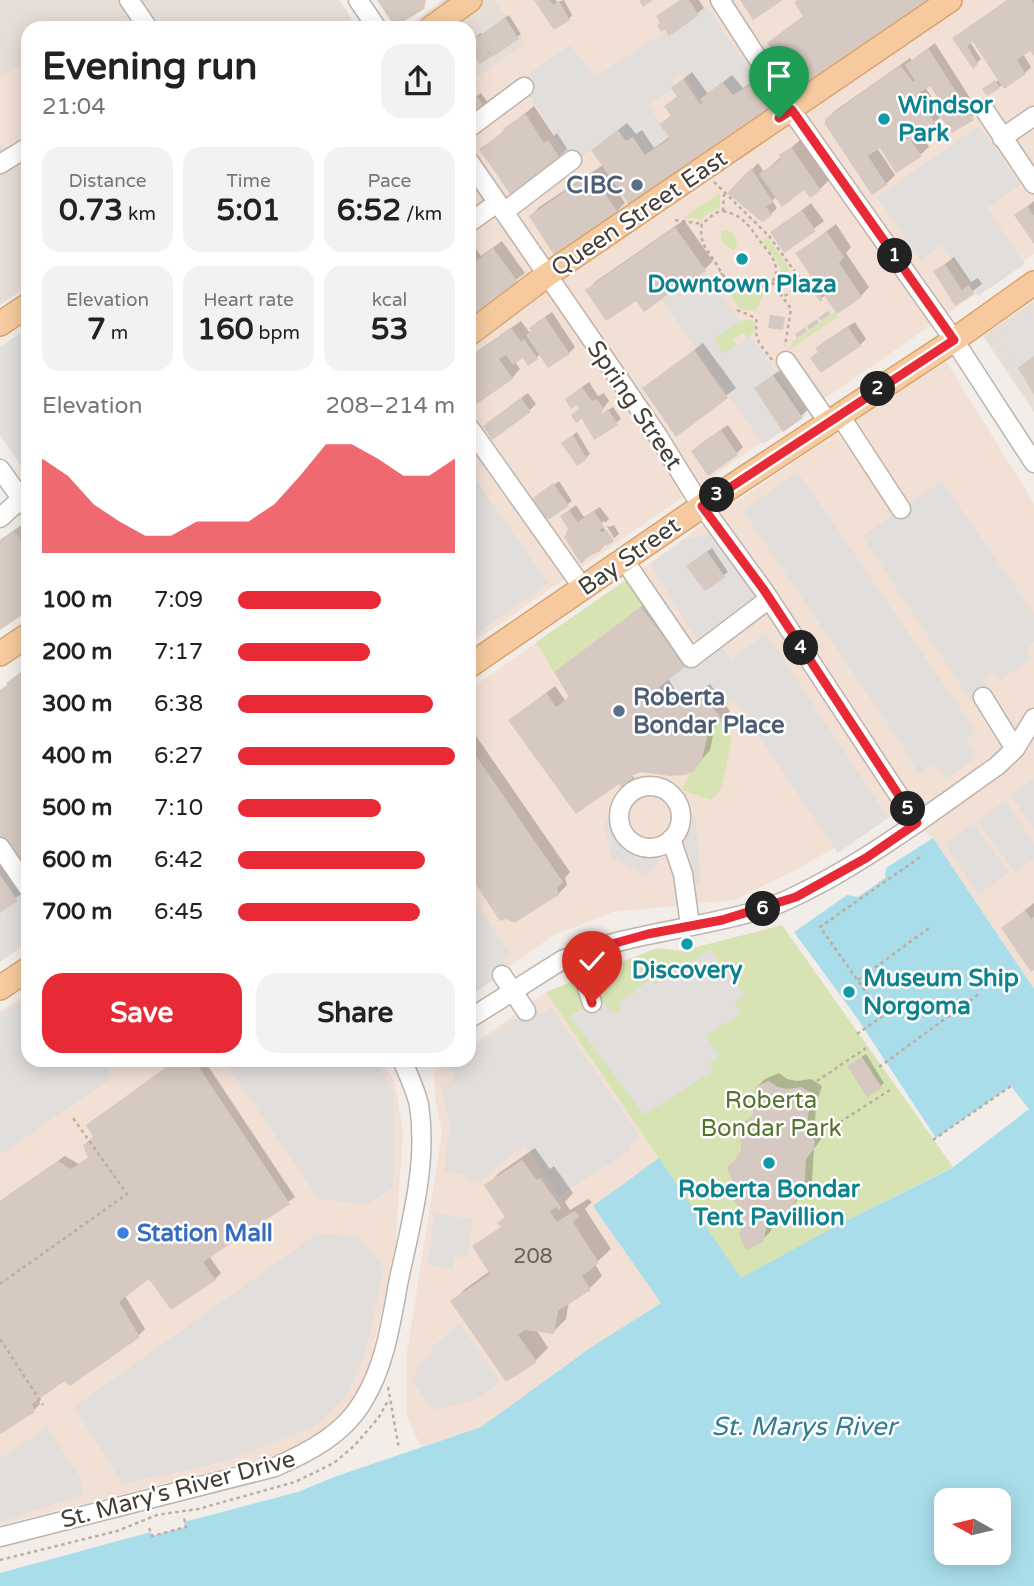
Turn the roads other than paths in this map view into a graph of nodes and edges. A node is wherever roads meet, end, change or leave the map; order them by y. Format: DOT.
graph roads {
  1 [pos="129,0"];
  2 [pos="358,0"];
  3 [pos="470,0"];
  4 [pos="720,0"];
  5 [pos="950,0"];
  6 [pos="143,21"];
  7 [pos="372,21"];
  8 [pos="440,21"];
  9 [pos="524,87"];
  10 [pos="984,109"];
  11 [pos="792,110"];
  12 [pos="1034,116"];
  13 [pos="476,123"];
  14 [pos="1002,138"];
  15 [pos="21,150"];
  16 [pos="572,160"];
  17 [pos="0,164"];
  18 [pos="476,171"];
  19 [pos="1034,184"];
  20 [pos="500,207"];
  21 [pos="476,219"];
  22 [pos="547,275"];
  23 [pos="1034,283"];
  24 [pos="21,310"];
  25 [pos="0,324"];
  26 [pos="476,329"];
  27 [pos="954,340"];
  28 [pos="782,358"];
  29 [pos="833,418"];
  30 [pos="476,436"];
  31 [pos="1034,463"];
  32 [pos="0,469"];
  33 [pos="21,498"];
  34 [pos="21,506"];
  35 [pos="702,506"];
  36 [pos="901,509"];
  37 [pos="0,518"];
  38 [pos="624,560"];
  39 [pos="583,588"];
  40 [pos="769,598"];
  41 [pos="21,640"];
  42 [pos="0,654"];
  43 [pos="476,661"];
  44 [pos="983,697"];
  45 [pos="1034,719"];
  46 [pos="1015,749"];
  47 [pos="917,823"];
  48 [pos="671,839"];
  49 [pos="0,847"];
  50 [pos="21,878"];
  51 [pos="690,925"];
  52 [pos="576,954"];
  53 [pos="21,974"];
  54 [pos="502,975"];
  55 [pos="0,988"];
  56 [pos="512,991"];
  57 [pos="592,1003"];
  58 [pos="526,1011"];
  59 [pos="476,1014"];
  60 [pos="406,1067"];
  61 [pos="0,1536"];
  1 -- 6 [label="street"];
  2 -- 7 [label="street"];
  3 -- 8 [label="main road"];
  4 -- 11 [label="street"];
  5 -- 11 [label="main road, Queen Street East"];
  9 -- 13 [label="street"];
  10 -- 14 [label="street"];
  11 -- 22 [label="main road, Queen Street East"];
  11 -- 27 [label="street"];
  12 -- 14 [label="street"];
  14 -- 19 [label="street"];
  15 -- 17 [label="street"];
  16 -- 20 [label="street"];
  18 -- 20 [label="street, Spring Street"];
  20 -- 21 [label="street"];
  20 -- 22 [label="street, Spring Street"];
  22 -- 26 [label="main road, Queen Street East"];
  22 -- 35 [label="street, Spring Street"];
  23 -- 27 [label="main road, Bay Street"];
  24 -- 25 [label="main road"];
  27 -- 29 [label="main road, Bay Street"];
  27 -- 31 [label="street"];
  28 -- 29 [label="street"];
  29 -- 35 [label="main road, Bay Street"];
  29 -- 36 [label="street"];
  30 -- 39 [label="street"];
  32 -- 33 [label="street"];
  34 -- 37 [label="street"];
  35 -- 38 [label="main road, Bay Street"];
  35 -- 40 [label="street, Spring Street"];
  38 -- 39 [label="main road, Bay Street"];
  38 -- 40 [label="street"];
  39 -- 43 [label="main road, Bay Street"];
  40 -- 47 [label="street, Spring Street"];
  41 -- 42 [label="main road"];
  44 -- 46 [label="street"];
  45 -- 46 [label="street"];
  46 -- 47 [label="street"];
  47 -- 51 [label="street"];
  48 -- 51 [label="street"];
  49 -- 50 [label="street"];
  51 -- 52 [label="street"];
  52 -- 56 [label="street"];
  52 -- 57 [label="street"];
  53 -- 55 [label="main road"];
  54 -- 56 [label="street"];
  56 -- 58 [label="street"];
  56 -- 59 [label="street"];
  60 -- 61 [label="street, St. Mary's River Drive"];
}
